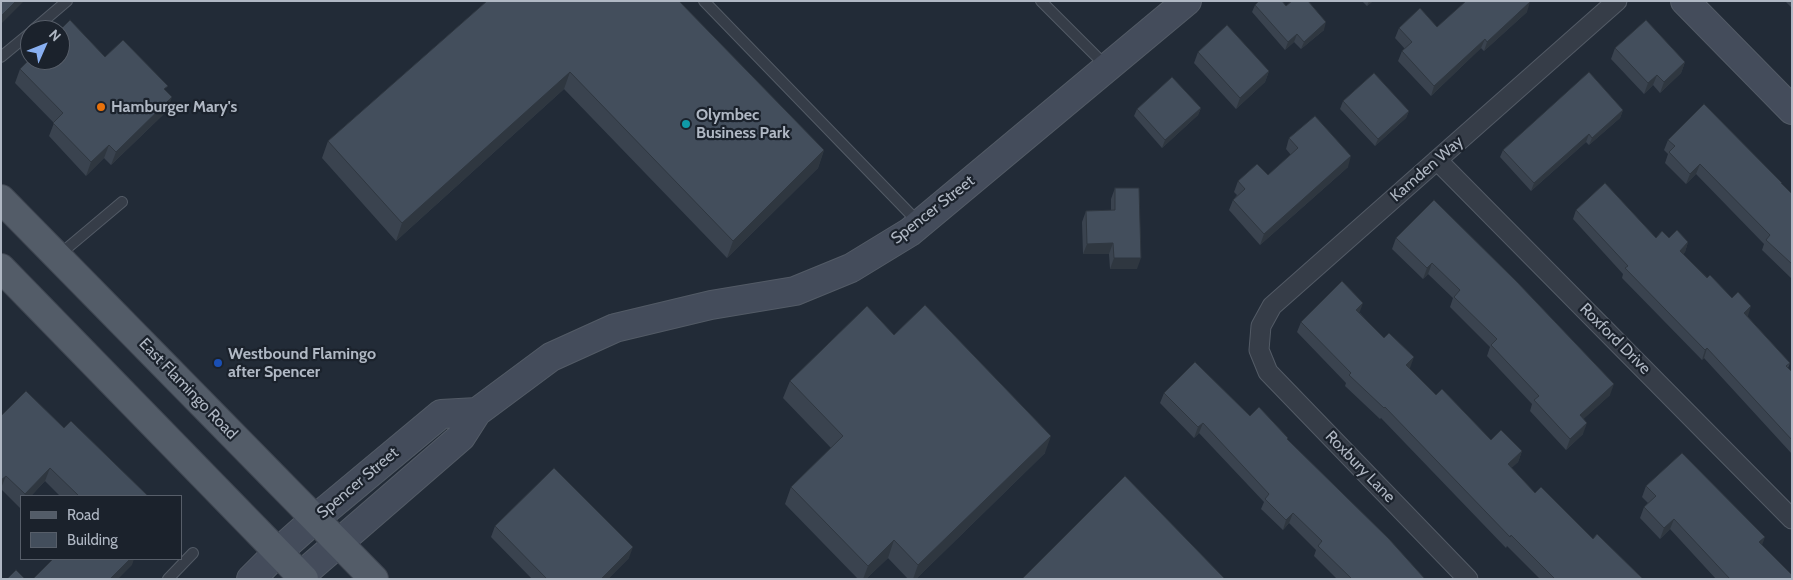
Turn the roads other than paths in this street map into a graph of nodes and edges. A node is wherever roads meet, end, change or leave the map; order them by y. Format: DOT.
graph roads {
  1 [pos="67,1"];
  2 [pos="704,1"];
  3 [pos="1041,1"];
  4 [pos="1187,1"];
  5 [pos="1618,1"];
  6 [pos="1684,1"];
  7 [pos="45,20"];
  8 [pos="20,41"];
  9 [pos="1,57"];
  10 [pos="1107,68"];
  11 [pos="1792,110"];
  12 [pos="1438,160"];
  13 [pos="1,199"];
  14 [pos="122,202"];
  15 [pos="920,224"];
  16 [pos="58,256"];
  17 [pos="1,268"];
  18 [pos="1259,350"];
  19 [pos="477,412"];
  20 [pos="315,519"];
  21 [pos="1792,519"];
  22 [pos="339,543"];
  23 [pos="193,552"];
  24 [pos="278,552"];
  25 [pos="301,578"];
  26 [pos="168,579"];
  27 [pos="251,579"];
  28 [pos="374,579"];
  29 [pos="1468,579"];
  1 -- 7 [label="lane"];
  2 -- 15 [label="lane"];
  3 -- 10 [label="lane"];
  4 -- 10 [label="street, Spencer Street"];
  5 -- 12 [label="street, Kamden Way"];
  6 -- 11 [label="street"];
  8 -- 9 [label="lane"];
  10 -- 15 [label="street, Spencer Street"];
  12 -- 18 [label="street, Kamden Way"];
  12 -- 21 [label="street, Roxford Drive"];
  13 -- 16 [label="main road, East Flamingo Road"];
  14 -- 16 [label="lane"];
  15 -- 19 [label="street, Spencer Street"];
  16 -- 20 [label="main road, East Flamingo Road"];
  17 -- 24 [label="main road"];
  18 -- 29 [label="street, Roxbury Lane"];
  19 -- 20 [label="street, Spencer Street"];
  19 -- 22 [label="street, Spencer Street"];
  20 -- 22 [label="main road, East Flamingo Road"];
  20 -- 24 [label="street, Spencer Street"];
  22 -- 25 [label="street, Spencer Street"];
  22 -- 28 [label="main road, East Flamingo Road"];
  23 -- 26 [label="lane"];
  24 -- 25 [label="main road"];
  24 -- 27 [label="street, Spencer Street"];
}
